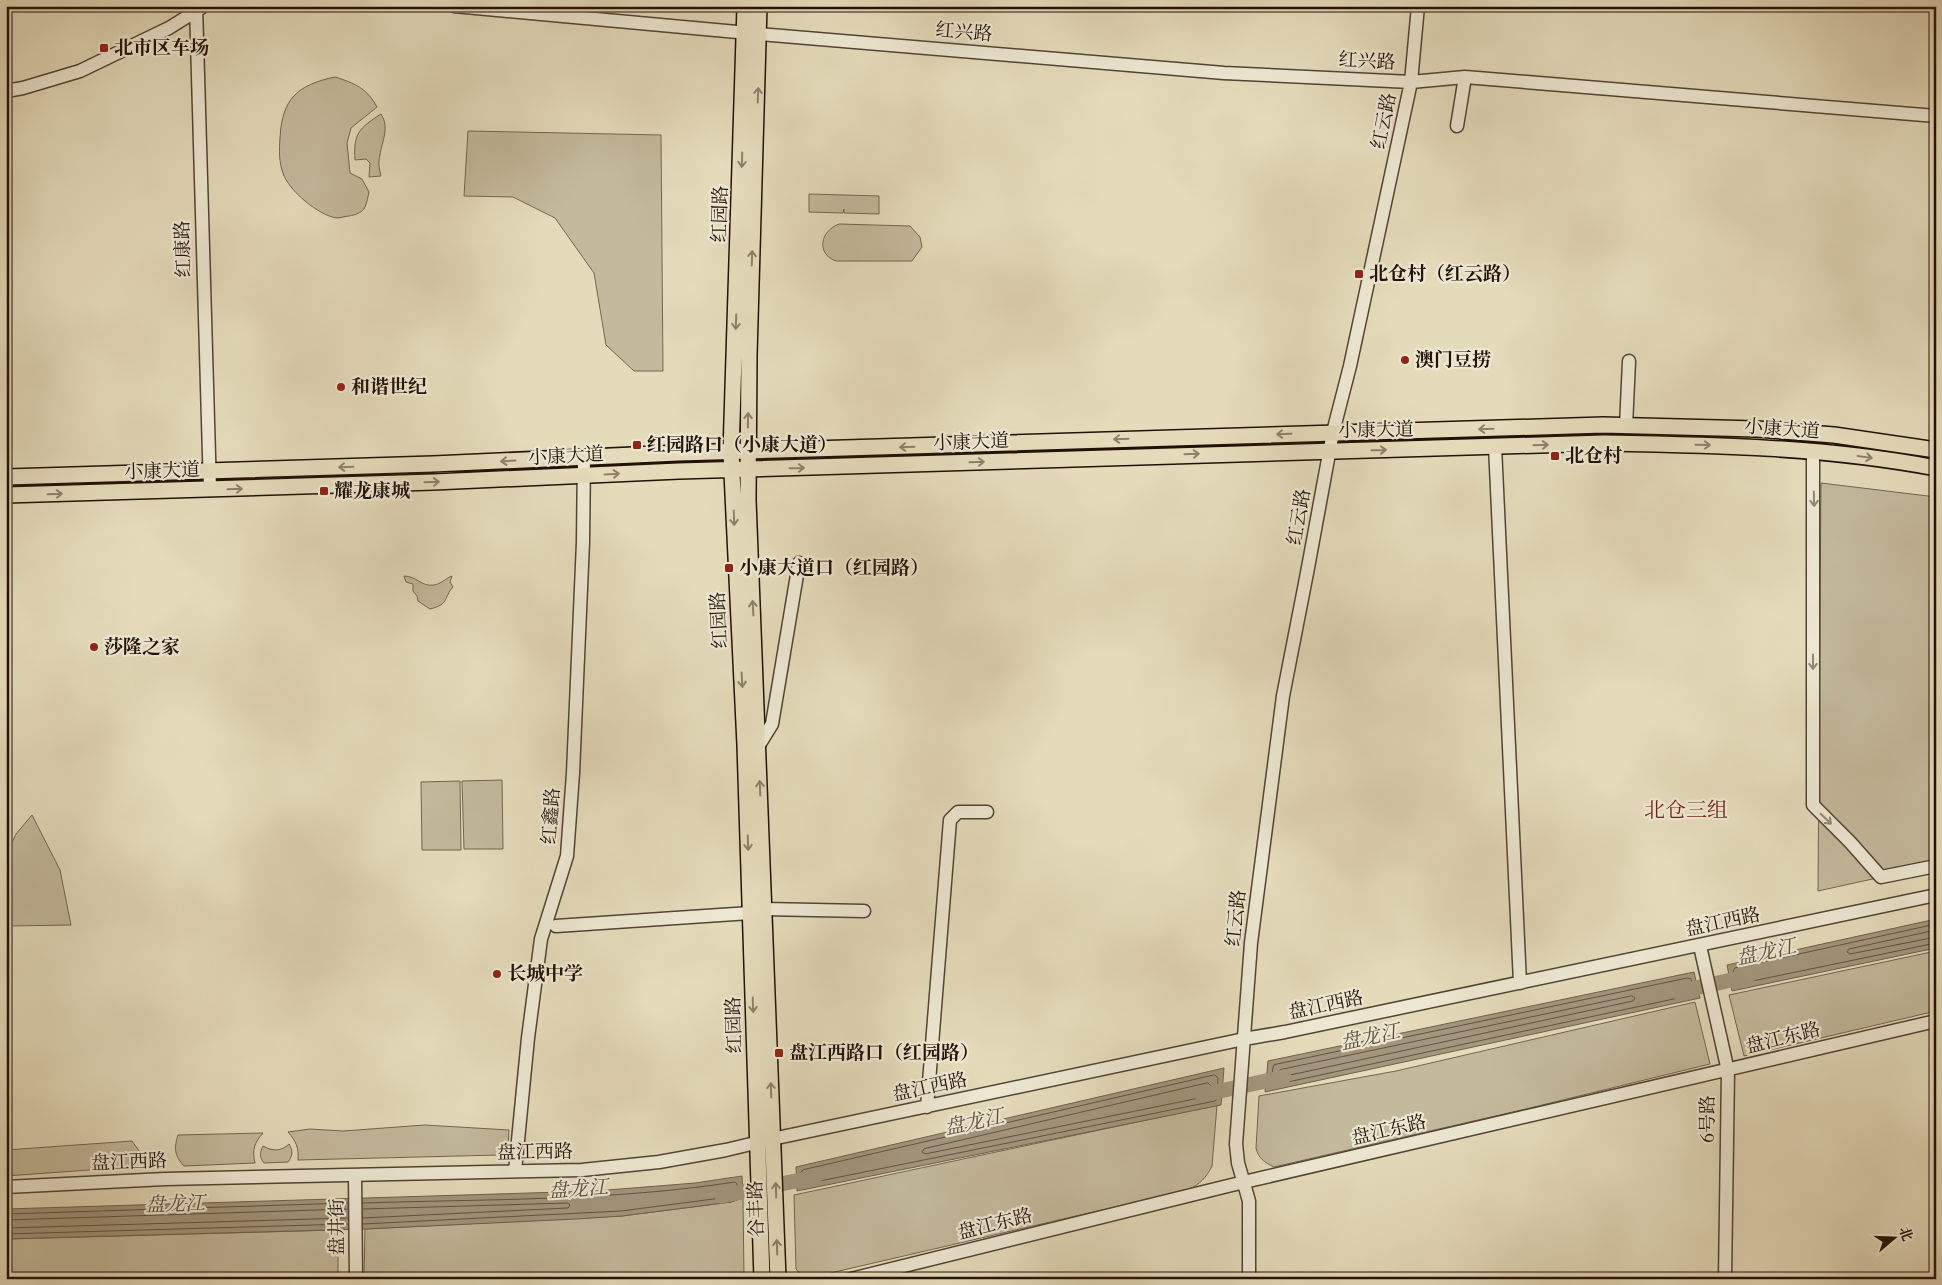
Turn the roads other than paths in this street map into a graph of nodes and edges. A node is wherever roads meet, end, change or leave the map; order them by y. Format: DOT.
graph roads {
  1 [pos="454,6"];
  2 [pos="745,6"];
  3 [pos="759,6"];
  4 [pos="1418,6"];
  5 [pos="199,8"];
  6 [pos="752,33"];
  7 [pos="1465,76"];
  8 [pos="1412,82"];
  9 [pos="6,91"];
  10 [pos="1936,116"];
  11 [pos="1457,126"];
  12 [pos="1629,361"];
  13 [pos="1626,426"];
  14 [pos="1333,432"];
  15 [pos="1495,446"];
  16 [pos="1936,450"];
  17 [pos="748,451"];
  18 [pos="1330,451"];
  19 [pos="1813,451"];
  20 [pos="732,452"];
  21 [pos="584,457"];
  22 [pos="1936,468"];
  23 [pos="732,469"];
  24 [pos="748,469"];
  25 [pos="209,472"];
  26 [pos="585,475"];
  27 [pos="6,477"];
  28 [pos="210,490"];
  29 [pos="6,495"];
  30 [pos="799,563"];
  31 [pos="759,744"];
  32 [pos="987,812"];
  33 [pos="1936,866"];
  34 [pos="1936,896"];
  35 [pos="757,911"];
  36 [pos="864,911"];
  37 [pos="556,926"];
  38 [pos="1700,946"];
  39 [pos="1520,983"];
  40 [pos="1936,1021"];
  41 [pos="1244,1039"];
  42 [pos="1728,1071"];
  43 [pos="927,1107"];
  44 [pos="765,1140"];
  45 [pos="516,1171"];
  46 [pos="356,1181"];
  47 [pos="1244,1182"];
  48 [pos="6,1187"];
  49 [pos="356,1279"];
  50 [pos="762,1279"];
  51 [pos="778,1279"];
  52 [pos="851,1279"];
  53 [pos="1250,1279"];
  54 [pos="1726,1279"];
  1 -- 6 [label="street, 红兴路"];
  2 -- 6 [label="main road, 红园路"];
  3 -- 6 [label="main road, 红园路"];
  4 -- 8 [label="street, 红云路"];
  5 -- 9 [label="street"];
  5 -- 25 [label="street, 红康路"];
  6 -- 8 [label="street, 红兴路"];
  17 -- 6 [label="main road, 红园路, one-way"];
  6 -- 20 [label="main road, 红园路, one-way"];
  7 -- 8 [label="street, 红兴路"];
  7 -- 10 [label="street, 红兴路"];
  7 -- 11 [label="street"];
  8 -- 14 [label="street, 红云路"];
  12 -- 13 [label="street"];
  13 -- 14 [label="main road, 小康大道, one-way"];
  13 -- 16 [label="main road, 小康大道"];
  14 -- 17 [label="main road, 小康大道, one-way"];
  14 -- 18 [label="street, 红云路"];
  18 -- 15 [label="main road, 小康大道, one-way"];
  15 -- 19 [label="main road, 小康大道, one-way"];
  15 -- 39 [label="street"];
  17 -- 20 [label="main road, 小康大道"];
  17 -- 24 [label="main road, 红园路"];
  24 -- 18 [label="main road, 小康大道, one-way"];
  18 -- 41 [label="street, 红云路"];
  19 -- 22 [label="main road, 小康大道, one-way"];
  19 -- 33 [label="street, one-way"];
  20 -- 21 [label="main road, 小康大道"];
  20 -- 23 [label="main road, 红园路"];
  21 -- 25 [label="main road, 小康大道, one-way"];
  21 -- 26 [label="street, 红鑫路"];
  23 -- 24 [label="main road, 小康大道"];
  26 -- 23 [label="main road, 小康大道, one-way"];
  23 -- 35 [label="main road, 红园路, one-way"];
  31 -- 24 [label="main road, 红园路, one-way"];
  25 -- 27 [label="main road, 小康大道"];
  25 -- 28 [label="street, 红康路"];
  28 -- 26 [label="main road, 小康大道, one-way"];
  26 -- 45 [label="street, 红鑫路"];
  29 -- 28 [label="main road, 小康大道, one-way"];
  30 -- 31 [label="street"];
  35 -- 31 [label="main road, 红园路, one-way"];
  32 -- 43 [label="street"];
  34 -- 38 [label="street, 盘江西路"];
  35 -- 36 [label="street"];
  35 -- 37 [label="street"];
  35 -- 44 [label="main road, 红园路"];
  38 -- 39 [label="street, 盘江西路"];
  38 -- 42 [label="street, 6号路"];
  39 -- 41 [label="street, 盘江西路"];
  40 -- 42 [label="street, 盘江东路"];
  41 -- 43 [label="street, 盘江西路"];
  41 -- 47 [label="street, 红云路"];
  42 -- 47 [label="street, 盘江东路"];
  42 -- 54 [label="street, 6号路"];
  43 -- 44 [label="street, 盘江西路"];
  44 -- 45 [label="street, 盘江西路"];
  44 -- 50 [label="main road, 谷丰路"];
  51 -- 44 [label="main road, 谷丰路, one-way"];
  45 -- 46 [label="street, 盘江西路"];
  46 -- 48 [label="street, 盘江西路"];
  46 -- 49 [label="street, 盘井街"];
  47 -- 52 [label="street, 盘江东路"];
  47 -- 53 [label="street, 红云路"];
}
